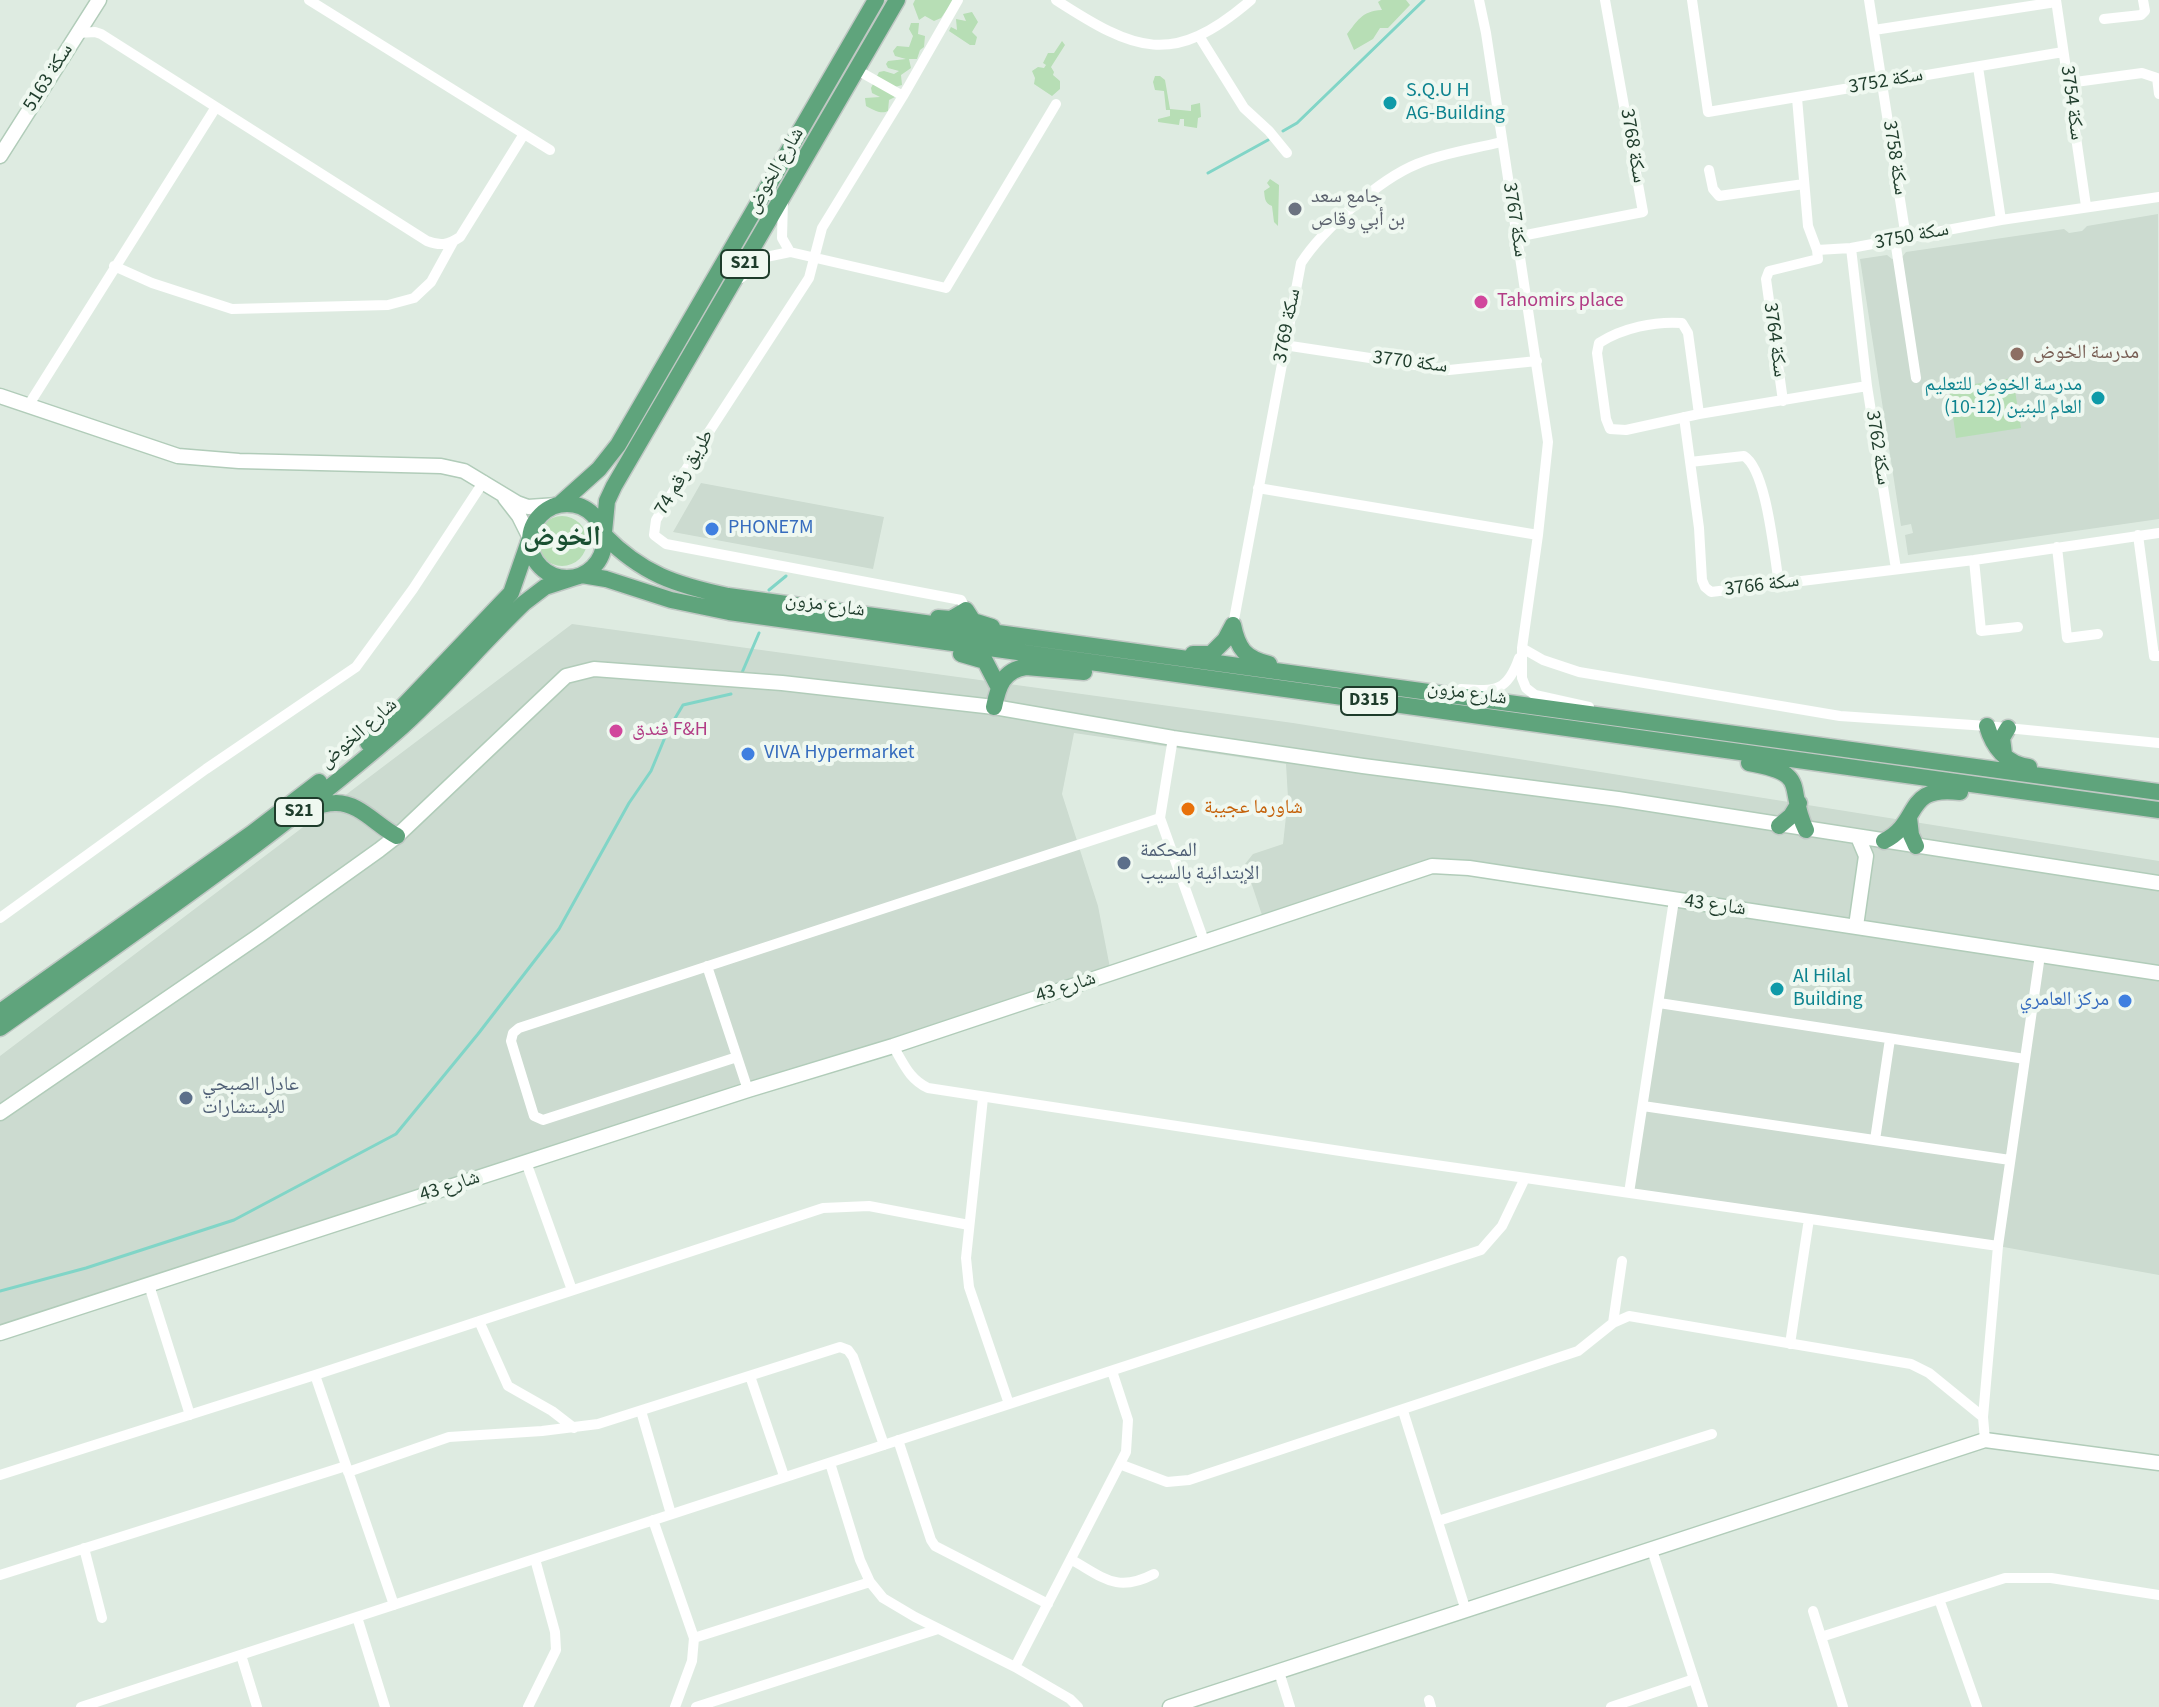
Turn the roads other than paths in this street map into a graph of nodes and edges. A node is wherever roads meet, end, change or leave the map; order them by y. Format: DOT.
graph roads {
  1 [pos="99,0"];
  2 [pos="309,0"];
  3 [pos="876,0"];
  4 [pos="897,0"];
  5 [pos="958,0"];
  6 [pos="1056,0"];
  7 [pos="1251,0"];
  8 [pos="1479,0"];
  9 [pos="1605,0"];
  10 [pos="1692,0"];
  11 [pos="1869,0"];
  12 [pos="2143,0"];
  13 [pos="2056,1"];
  14 [pos="2104,19"];
  15 [pos="1874,30"];
  16 [pos="78,33"];
  17 [pos="1199,36"];
  18 [pos="2063,52"];
  19 [pos="1978,67"];
  20 [pos="857,70"];
  21 [pos="1882,83"];
  22 [pos="2068,83"];
  23 [pos="2159,94"];
  24 [pos="903,96"];
  25 [pos="1797,98"];
  26 [pos="1056,104"];
  27 [pos="216,107"];
  28 [pos="524,134"];
  29 [pos="1501,142"];
  30 [pos="550,150"];
  31 [pos="1287,153"];
  32 [pos="0,156"];
  33 [pos="1709,170"];
  34 [pos="1804,184"];
  35 [pos="2159,197"];
  36 [pos="783,198"];
  37 [pos="2086,206"];
  38 [pos="2001,220"];
  39 [pos="1516,237"];
  40 [pos="1906,238"];
  41 [pos="1895,240"];
  42 [pos="453,242"];
  43 [pos="1851,248"];
  44 [pos="1817,250"];
  45 [pos="790,252"];
  46 [pos="816,258"];
  47 [pos="114,266"];
  48 [pos="733,285"];
  49 [pos="1284,345"];
  50 [pos="1537,361"];
  51 [pos="1916,378"];
  52 [pos="1867,386"];
  53 [pos="0,396"];
  54 [pos="1783,401"];
  55 [pos="28,406"];
  56 [pos="1699,414"];
  57 [pos="1684,417"];
  58 [pos="1690,462"];
  59 [pos="484,481"];
  60 [pos="1258,488"];
  61 [pos="500,491"];
  62 [pos="559,504"];
  63 [pos="604,533"];
  64 [pos="2159,533"];
  65 [pos="1538,535"];
  66 [pos="2138,535"];
  67 [pos="530,540"];
  68 [pos="2057,547"];
  69 [pos="1974,560"];
  70 [pos="1896,569"];
  71 [pos="581,576"];
  72 [pos="1779,583"];
  73 [pos="966,610"];
  74 [pos="889,619"];
  75 [pos="1233,625"];
  76 [pos="2018,627"];
  77 [pos="850,630"];
  78 [pos="2098,634"];
  79 [pos="1090,645"];
  80 [pos="1522,648"];
  81 [pos="2159,656"];
  82 [pos="1161,672"];
  83 [pos="1333,680"];
  84 [pos="998,686"];
  85 [pos="1406,690"];
  86 [pos="994,707"];
  87 [pos="1987,726"];
  88 [pos="1634,728"];
  89 [pos="2008,728"];
  90 [pos="1173,738"];
  91 [pos="2159,743"];
  92 [pos="2004,754"];
  93 [pos="2111,785"];
  94 [pos="2159,792"];
  95 [pos="2061,796"];
  96 [pos="1799,803"];
  97 [pos="302,810"];
  98 [pos="2159,810"];
  99 [pos="1160,818"];
  100 [pos="1909,818"];
  101 [pos="1779,826"];
  102 [pos="1806,830"];
  103 [pos="397,836"];
  104 [pos="1858,837"];
  105 [pos="1884,841"];
  106 [pos="1916,846"];
  107 [pos="1866,856"];
  108 [pos="2159,883"];
  109 [pos="1674,900"];
  110 [pos="0,918"];
  111 [pos="1856,926"];
  112 [pos="1204,941"];
  113 [pos="2040,955"];
  114 [pos="707,966"];
  115 [pos="2159,973"];
  116 [pos="1659,1003"];
  117 [pos="0,1012"];
  118 [pos="0,1028"];
  119 [pos="1890,1039"];
  120 [pos="893,1046"];
  121 [pos="737,1057"];
  122 [pos="2025,1059"];
  123 [pos="748,1090"];
  124 [pos="983,1098"];
  125 [pos="1643,1106"];
  126 [pos="0,1113"];
  127 [pos="1875,1140"];
  128 [pos="2010,1160"];
  129 [pos="526,1162"];
  130 [pos="1525,1178"];
  131 [pos="1629,1193"];
  132 [pos="1809,1219"];
  133 [pos="969,1225"];
  134 [pos="1998,1246"];
  135 [pos="1622,1261"];
  136 [pos="149,1285"];
  137 [pos="572,1290"];
  138 [pos="479,1321"];
  139 [pos="1613,1323"];
  140 [pos="0,1333"];
  141 [pos="1790,1344"];
  142 [pos="1112,1371"];
  143 [pos="315,1375"];
  144 [pos="750,1376"];
  145 [pos="1009,1404"];
  146 [pos="641,1411"];
  147 [pos="1403,1411"];
  148 [pos="190,1415"];
  149 [pos="1983,1417"];
  150 [pos="574,1428"];
  151 [pos="1712,1434"];
  152 [pos="898,1440"];
  153 [pos="1985,1440"];
  154 [pos="884,1445"];
  155 [pos="830,1463"];
  156 [pos="2159,1463"];
  157 [pos="1122,1465"];
  158 [pos="347,1469"];
  159 [pos="0,1475"];
  160 [pos="784,1476"];
  161 [pos="671,1514"];
  162 [pos="653,1520"];
  163 [pos="1438,1521"];
  164 [pos="84,1548"];
  165 [pos="1652,1550"];
  166 [pos="535,1559"];
  167 [pos="1072,1560"];
  168 [pos="1154,1574"];
  169 [pos="0,1575"];
  170 [pos="870,1582"];
  171 [pos="2159,1595"];
  172 [pos="1939,1599"];
  173 [pos="1048,1604"];
  174 [pos="394,1605"];
  175 [pos="1466,1611"];
  176 [pos="1813,1611"];
  177 [pos="357,1617"];
  178 [pos="102,1618"];
  179 [pos="938,1629"];
  180 [pos="1821,1637"];
  181 [pos="694,1638"];
  182 [pos="241,1655"];
  183 [pos="1015,1667"];
  184 [pos="1279,1672"];
  185 [pos="1694,1679"];
  186 [pos="115,1702"];
  187 [pos="81,1707"];
  188 [pos="257,1707"];
  189 [pos="385,1707"];
  190 [pos="529,1707"];
  191 [pos="675,1707"];
  192 [pos="696,1707"];
  193 [pos="1078,1707"];
  194 [pos="1170,1707"];
  195 [pos="1290,1707"];
  196 [pos="1611,1707"];
  197 [pos="1703,1707"];
  198 [pos="1843,1707"];
  199 [pos="1977,1707"];
  1 -- 16 [label="street, سكة 5163"];
  2 -- 28 [label="street"];
  3 -- 62 [label="main road, شارع الخوض / S21"];
  4 -- 20 [label="main road, شارع الخوض / S21"];
  5 -- 24 [label="street, طريق رقم 74"];
  6 -- 17 [label="street"];
  7 -- 17 [label="street"];
  8 -- 29 [label="street, سكة 3767"];
  9 -- 39 [label="street, سكة 3768"];
  10 -- 25 [label="street, سكة 3752"];
  11 -- 15 [label="street, سكة 3758"];
  12 -- 14 [label="street"];
  13 -- 15 [label="street"];
  13 -- 18 [label="street, سكة 3754"];
  15 -- 21 [label="street, سكة 3758"];
  16 -- 27 [label="street"];
  16 -- 32 [label="street, سكة 5163"];
  17 -- 31 [label="street"];
  18 -- 19 [label="street, سكة 3752"];
  18 -- 22 [label="street, سكة 3754"];
  19 -- 21 [label="street, سكة 3752"];
  19 -- 38 [label="street"];
  20 -- 24 [label="street"];
  20 -- 36 [label="main road, شارع الخوض / S21"];
  21 -- 25 [label="street, سكة 3752"];
  21 -- 40 [label="street, سكة 3758"];
  22 -- 23 [label="street"];
  22 -- 37 [label="street, سكة 3754"];
  24 -- 46 [label="street, طريق رقم 74"];
  25 -- 34 [label="street"];
  26 -- 46 [label="street"];
  27 -- 42 [label="street"];
  27 -- 47 [label="street"];
  28 -- 30 [label="street"];
  28 -- 42 [label="street"];
  29 -- 39 [label="street, سكة 3767"];
  29 -- 49 [label="street, سكة 3769"];
  33 -- 34 [label="street"];
  34 -- 44 [label="street"];
  35 -- 37 [label="street, سكة 3750"];
  36 -- 45 [label="street"];
  36 -- 48 [label="main road, شارع الخوض / S21"];
  37 -- 38 [label="street, سكة 3750"];
  38 -- 40 [label="street, سكة 3750"];
  39 -- 50 [label="street, سكة 3767"];
  40 -- 41 [label="street, سكة 3750"];
  41 -- 43 [label="street, سكة 3750"];
  41 -- 51 [label="street"];
  42 -- 47 [label="street"];
  43 -- 44 [label="street, سكة 3750"];
  43 -- 52 [label="street, سكة 3762"];
  44 -- 54 [label="street, سكة 3764"];
  45 -- 46 [label="street"];
  45 -- 48 [label="street"];
  46 -- 73 [label="street, طريق رقم 74"];
  47 -- 55 [label="street"];
  48 -- 63 [label="main road, شارع الخوض / S21"];
  49 -- 50 [label="street, سكة 3770"];
  49 -- 60 [label="street, سكة 3769"];
  50 -- 65 [label="street, سكة 3767"];
  52 -- 54 [label="street, سكة 3764"];
  52 -- 70 [label="street, سكة 3762"];
  53 -- 55 [label="street"];
  54 -- 56 [label="street, سكة 3764"];
  55 -- 59 [label="street"];
  56 -- 57 [label="street, سكة 3764"];
  56 -- 57 [label="street, سكة 3764"];
  57 -- 58 [label="street, سكة 3766"];
  58 -- 72 [label="street"];
  58 -- 72 [label="street, سكة 3766"];
  59 -- 61 [label="street"];
  59 -- 110 [label="street"];
  60 -- 65 [label="street"];
  60 -- 75 [label="street, سكة 3769"];
  61 -- 62 [label="street"];
  61 -- 67 [label="street"];
  62 -- 63 [label="main road"];
  62 -- 67 [label="main road, S21"];
  63 -- 71 [label="main road, S21"];
  63 -- 74 [label="main road, شارع مزون / D315"];
  64 -- 66 [label="street"];
  65 -- 80 [label="street, سكة 3767"];
  66 -- 68 [label="street"];
  66 -- 81 [label="street"];
  67 -- 71 [label="main road"];
  67 -- 117 [label="main road, شارع الخوض / S21"];
  68 -- 69 [label="street"];
  68 -- 78 [label="street"];
  69 -- 70 [label="street"];
  69 -- 76 [label="street"];
  70 -- 72 [label="street, سكة 3766"];
  71 -- 77 [label="main road, شارع مزون / D315"];
  71 -- 97 [label="main road, شارع الخوض / S21"];
  73 -- 74 [label="main road"];
  73 -- 79 [label="main road"];
  74 -- 79 [label="main road, شارع مزون / D315"];
  75 -- 79 [label="main road"];
  75 -- 83 [label="main road"];
  77 -- 82 [label="main road, شارع مزون / D315"];
  77 -- 84 [label="main road"];
  79 -- 83 [label="main road, شارع مزون / D315"];
  80 -- 85 [label="street"];
  80 -- 87 [label="street"];
  80 -- 88 [label="street"];
  82 -- 84 [label="main road"];
  82 -- 88 [label="main road, شارع مزون / D315"];
  83 -- 85 [label="main road, شارع مزون / D315"];
  84 -- 86 [label="main road"];
  85 -- 88 [label="main road, شارع مزون / D315"];
  86 -- 90 [label="street"];
  86 -- 103 [label="street"];
  87 -- 89 [label="street"];
  87 -- 92 [label="main road"];
  88 -- 93 [label="main road, شارع مزون / D315"];
  88 -- 95 [label="main road, شارع مزون / D315"];
  88 -- 96 [label="main road"];
  89 -- 91 [label="street"];
  89 -- 92 [label="main road"];
  90 -- 99 [label="street"];
  90 -- 101 [label="street"];
  92 -- 93 [label="main road"];
  93 -- 94 [label="main road, شارع مزون / D315"];
  95 -- 98 [label="main road, شارع مزون / D315"];
  95 -- 100 [label="main road"];
  96 -- 101 [label="main road"];
  96 -- 102 [label="main road"];
  97 -- 103 [label="main road"];
  97 -- 118 [label="main road, شارع الخوض / S21"];
  99 -- 112 [label="street"];
  99 -- 114 [label="street"];
  100 -- 105 [label="main road"];
  100 -- 106 [label="main road"];
  101 -- 102 [label="street"];
  102 -- 104 [label="street"];
  103 -- 126 [label="street"];
  104 -- 105 [label="street"];
  104 -- 107 [label="street"];
  105 -- 106 [label="street"];
  105 -- 107 [label="street"];
  106 -- 108 [label="street"];
  107 -- 111 [label="street"];
  109 -- 111 [label="street, شارع 43"];
  109 -- 112 [label="street, شارع 43"];
  109 -- 116 [label="street"];
  111 -- 113 [label="street, شارع 43"];
  112 -- 120 [label="street, شارع 43"];
  113 -- 115 [label="street, شارع 43"];
  113 -- 122 [label="street"];
  114 -- 121 [label="street"];
  114 -- 121 [label="street"];
  116 -- 119 [label="street"];
  116 -- 125 [label="street"];
  119 -- 122 [label="street"];
  119 -- 127 [label="street"];
  120 -- 123 [label="street, شارع 43"];
  120 -- 124 [label="street"];
  121 -- 123 [label="street"];
  122 -- 128 [label="street"];
  123 -- 129 [label="street, شارع 43"];
  124 -- 130 [label="street"];
  124 -- 133 [label="street"];
  125 -- 127 [label="street"];
  125 -- 131 [label="street"];
  127 -- 128 [label="street"];
  128 -- 134 [label="street"];
  129 -- 136 [label="street, شارع 43"];
  129 -- 137 [label="street"];
  130 -- 131 [label="street"];
  130 -- 142 [label="street"];
  131 -- 132 [label="street"];
  132 -- 134 [label="street"];
  132 -- 141 [label="street"];
  133 -- 137 [label="street"];
  133 -- 145 [label="street"];
  134 -- 149 [label="street"];
  135 -- 139 [label="street"];
  136 -- 140 [label="street, شارع 43"];
  136 -- 148 [label="street"];
  137 -- 138 [label="street"];
  138 -- 143 [label="street"];
  138 -- 150 [label="street"];
  139 -- 141 [label="street"];
  139 -- 147 [label="street"];
  141 -- 149 [label="street"];
  142 -- 145 [label="street"];
  142 -- 157 [label="street"];
  143 -- 148 [label="street"];
  143 -- 158 [label="street"];
  144 -- 146 [label="street"];
  144 -- 154 [label="street"];
  144 -- 160 [label="street"];
  145 -- 152 [label="street"];
  146 -- 150 [label="street"];
  146 -- 161 [label="street"];
  147 -- 157 [label="street"];
  147 -- 163 [label="street"];
  148 -- 159 [label="street"];
  149 -- 153 [label="street"];
  150 -- 158 [label="street"];
  151 -- 163 [label="street"];
  152 -- 154 [label="street"];
  152 -- 173 [label="street"];
  153 -- 156 [label="street"];
  153 -- 165 [label="street"];
  154 -- 155 [label="street"];
  155 -- 160 [label="street"];
  155 -- 170 [label="street"];
  157 -- 167 [label="street"];
  158 -- 164 [label="street"];
  158 -- 174 [label="street"];
  160 -- 161 [label="street"];
  161 -- 162 [label="street"];
  162 -- 166 [label="street"];
  162 -- 181 [label="street"];
  163 -- 175 [label="street"];
  164 -- 169 [label="street"];
  164 -- 178 [label="street"];
  165 -- 175 [label="street"];
  165 -- 185 [label="street"];
  166 -- 174 [label="street"];
  166 -- 190 [label="street"];
  167 -- 168 [label="street"];
  167 -- 173 [label="street"];
  170 -- 179 [label="street"];
  170 -- 181 [label="street"];
  171 -- 172 [label="street"];
  172 -- 180 [label="street"];
  172 -- 199 [label="street"];
  173 -- 183 [label="street"];
  174 -- 177 [label="street"];
  175 -- 184 [label="street"];
  176 -- 180 [label="street"];
  177 -- 182 [label="street"];
  177 -- 189 [label="street"];
  179 -- 183 [label="street"];
  179 -- 192 [label="street"];
  180 -- 198 [label="street"];
  181 -- 191 [label="street"];
  182 -- 186 [label="street"];
  182 -- 188 [label="street"];
  183 -- 193 [label="street"];
  184 -- 194 [label="street"];
  184 -- 195 [label="street"];
  185 -- 196 [label="street"];
  185 -- 197 [label="street"];
  186 -- 187 [label="street"];
}
